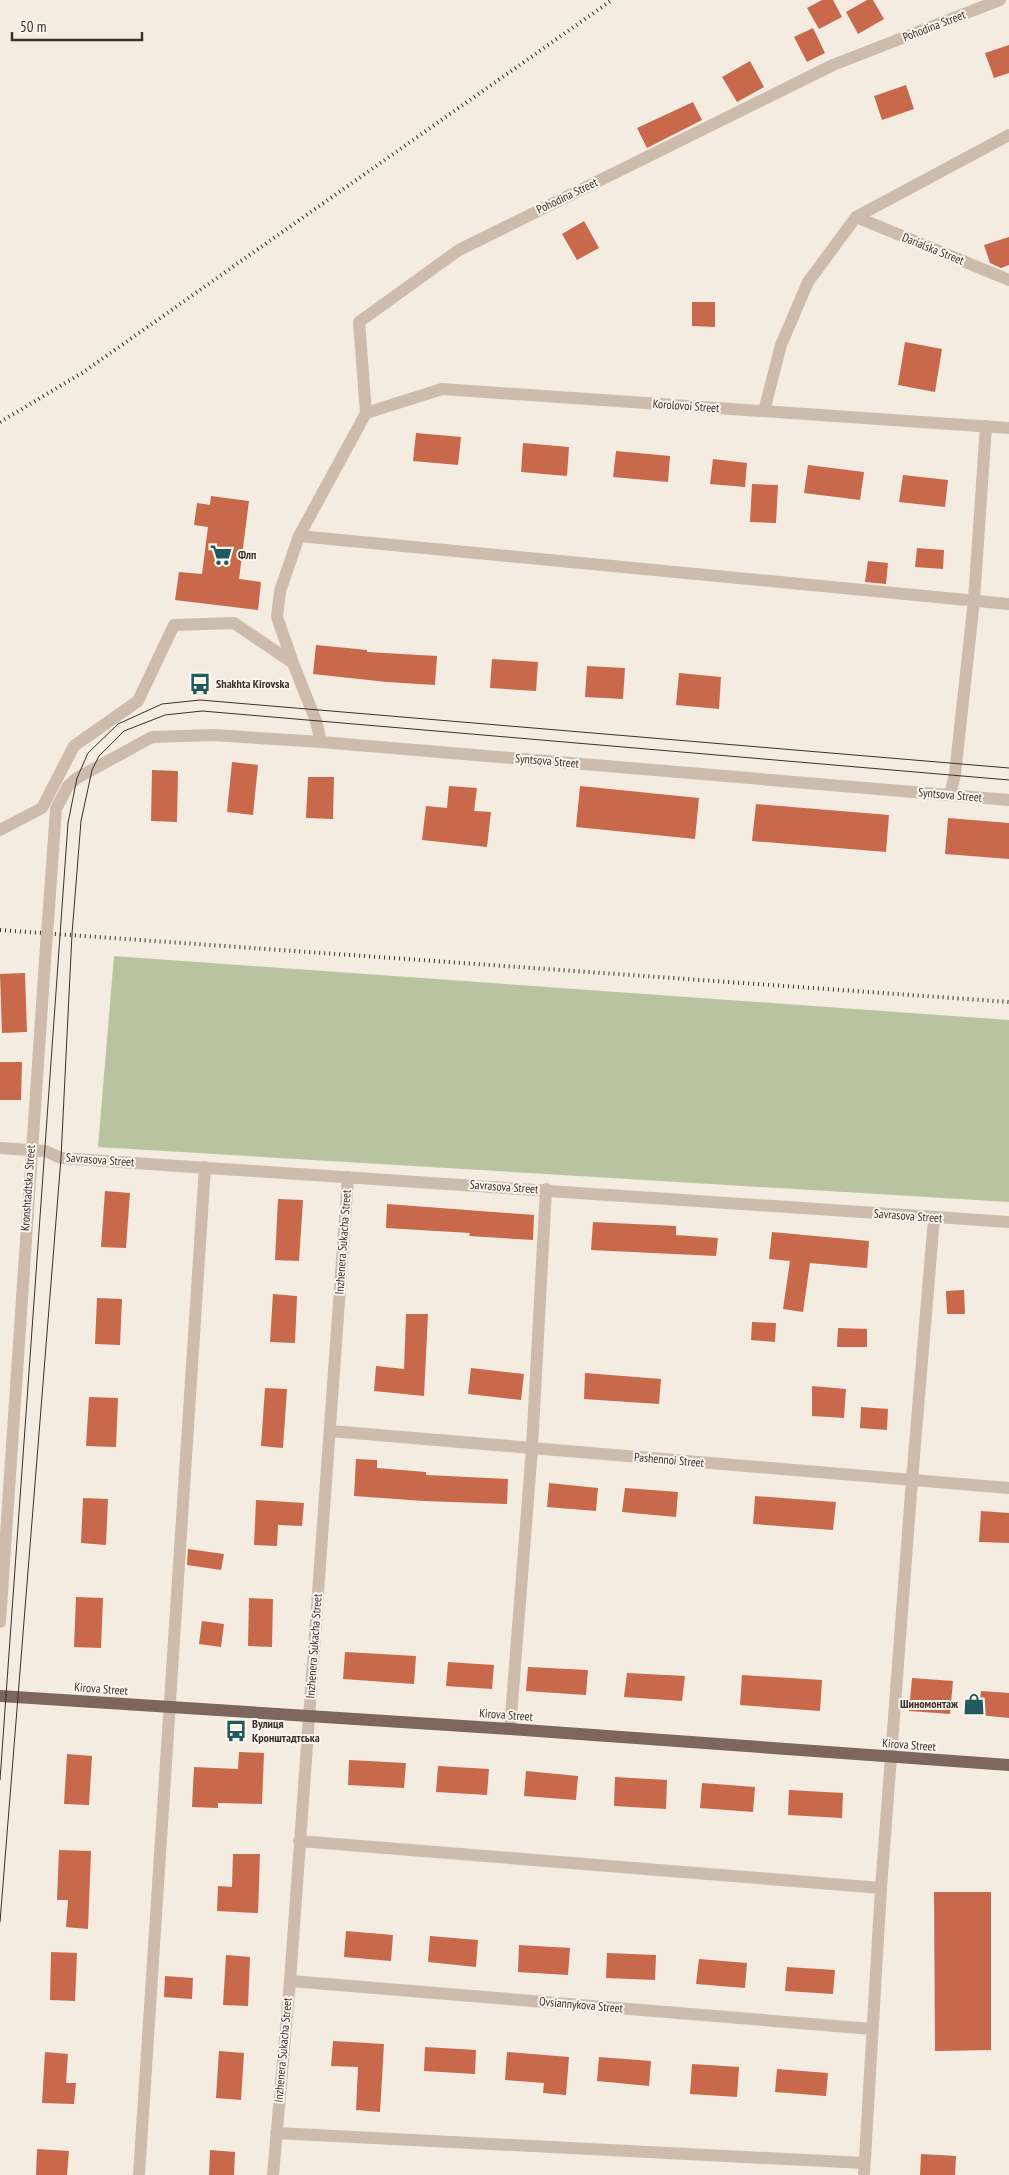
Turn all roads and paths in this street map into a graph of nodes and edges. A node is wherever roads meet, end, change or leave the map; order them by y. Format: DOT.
graph roads {
  1 [pos="1000,0"];
  2 [pos="1009,135"];
  3 [pos="856,217"];
  4 [pos="1009,280"];
  5 [pos="764,411"];
  6 [pos="366,413"];
  7 [pos="986,426"];
  8 [pos="1009,428"];
  9 [pos="299,536"];
  10 [pos="974,600"];
  11 [pos="1009,604"];
  12 [pos="293,663"];
  13 [pos="321,742"];
  14 [pos="92,770"];
  15 [pos="950,795"];
  16 [pos="1009,800"];
  17 [pos="0,830"];
  18 [pos="0,1148"];
  19 [pos="31,1150"];
  20 [pos="205,1167"];
  21 [pos="348,1176"];
  22 [pos="546,1189"];
  23 [pos="934,1218"];
  24 [pos="1009,1222"];
  25 [pos="330,1431"];
  26 [pos="532,1448"];
  27 [pos="912,1480"];
  28 [pos="1009,1488"];
  29 [pos="0,1622"];
  30 [pos="0,1696"];
  31 [pos="169,1707"];
  32 [pos="309,1716"];
  33 [pos="510,1729"];
  34 [pos="890,1758"];
  35 [pos="1009,1765"];
  36 [pos="299,1841"];
  37 [pos="880,1888"];
  38 [pos="290,1981"];
  39 [pos="872,2029"];
  40 [pos="276,2133"];
  41 [pos="864,2169"];
  42 [pos="139,2175"];
  43 [pos="273,2175"];
  1 -- 6 [label="street, Pohodina Street"];
  2 -- 3 [label="street"];
  3 -- 4 [label="street, Darialska Street"];
  3 -- 5 [label="street"];
  5 -- 6 [label="street, Korolovoi Street"];
  5 -- 7 [label="street, Korolovoi Street"];
  6 -- 9 [label="street"];
  7 -- 8 [label="street, Korolovoi Street"];
  7 -- 10 [label="street"];
  9 -- 10 [label="street"];
  9 -- 12 [label="street"];
  10 -- 11 [label="street"];
  10 -- 15 [label="street"];
  12 -- 13 [label="street"];
  12 -- 17 [label="street"];
  13 -- 14 [label="street, Syntsova Street"];
  13 -- 15 [label="street, Syntsova Street"];
  14 -- 19 [label="street, Kronshtadtska Street, bridge"];
  15 -- 16 [label="street, Syntsova Street"];
  18 -- 19 [label="street, Savrasova Street"];
  19 -- 20 [label="street, Savrasova Street"];
  19 -- 29 [label="street, Kronshtadtska Street"];
  20 -- 21 [label="street, Savrasova Street"];
  20 -- 31 [label="street"];
  21 -- 22 [label="street, Savrasova Street"];
  21 -- 25 [label="street, Inzhenera Sukacha Street"];
  22 -- 23 [label="street, Savrasova Street"];
  22 -- 26 [label="street"];
  23 -- 24 [label="street, Savrasova Street"];
  23 -- 27 [label="street"];
  25 -- 26 [label="street, Pashennoi Street"];
  25 -- 32 [label="street, Inzhenera Sukacha Street"];
  26 -- 27 [label="street, Pashennoi Street"];
  26 -- 33 [label="street"];
  27 -- 28 [label="street, Pashennoi Street"];
  27 -- 34 [label="street"];
  30 -- 31 [label="main road, Kirova Street"];
  31 -- 32 [label="main road, Kirova Street"];
  31 -- 42 [label="street"];
  32 -- 33 [label="main road, Kirova Street"];
  32 -- 36 [label="street, Inzhenera Sukacha Street"];
  33 -- 34 [label="main road, Kirova Street"];
  34 -- 35 [label="main road, Kirova Street"];
  34 -- 37 [label="street"];
  36 -- 37 [label="street"];
  36 -- 38 [label="street, Inzhenera Sukacha Street"];
  37 -- 39 [label="street"];
  38 -- 39 [label="street, Ovsiannykova Street"];
  38 -- 40 [label="street, Inzhenera Sukacha Street"];
  39 -- 41 [label="street"];
  40 -- 41 [label="street"];
  40 -- 43 [label="street, Inzhenera Sukacha Street"];
}
